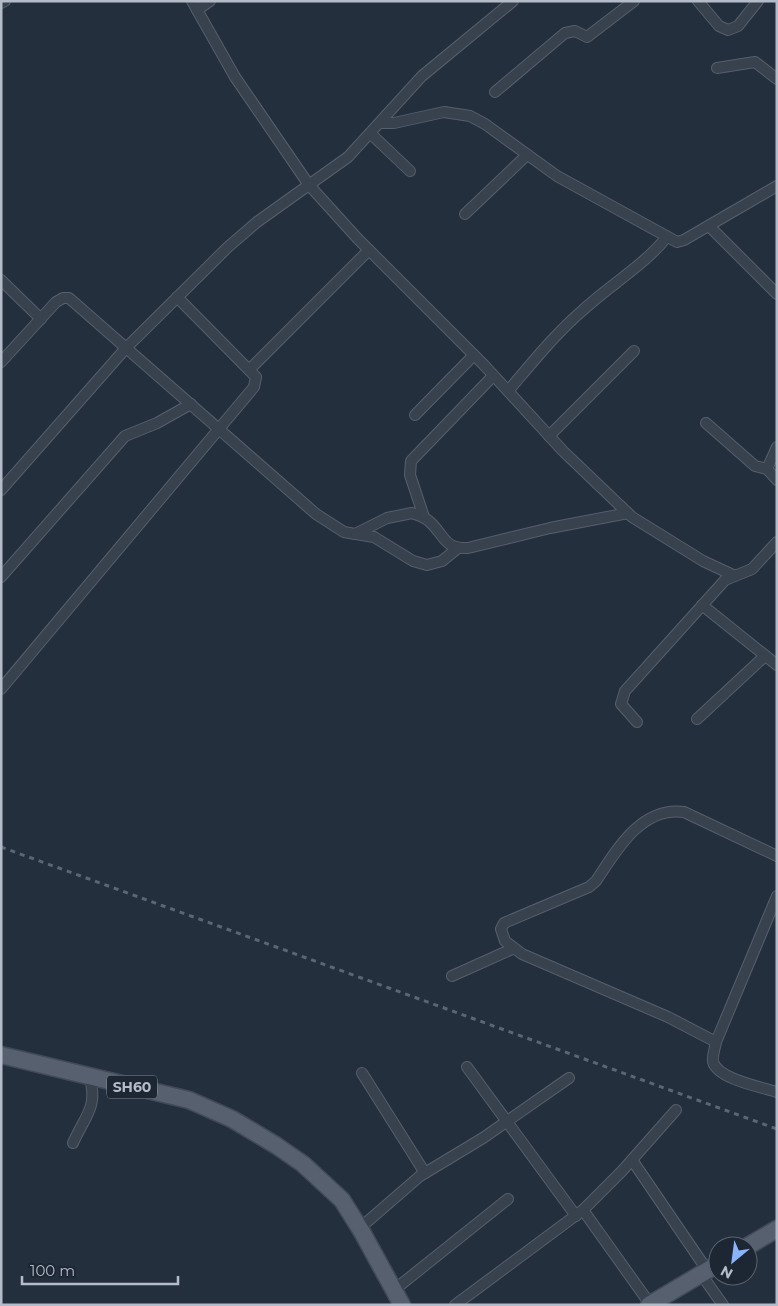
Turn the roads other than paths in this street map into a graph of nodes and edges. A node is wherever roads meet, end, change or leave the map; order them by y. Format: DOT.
graph roads {
  1 [pos="5,1"];
  2 [pos="210,1"];
  3 [pos="513,1"];
  4 [pos="634,1"];
  5 [pos="698,1"];
  6 [pos="758,1"];
  7 [pos="1,3"];
  8 [pos="195,6"];
  9 [pos="717,68"];
  10 [pos="777,79"];
  11 [pos="495,92"];
  12 [pos="381,123"];
  13 [pos="371,134"];
  14 [pos="526,155"];
  15 [pos="410,170"];
  16 [pos="309,185"];
  17 [pos="777,186"];
  18 [pos="465,214"];
  19 [pos="709,226"];
  20 [pos="666,238"];
  21 [pos="370,250"];
  22 [pos="1,280"];
  23 [pos="777,294"];
  24 [pos="177,297"];
  25 [pos="41,319"];
  26 [pos="126,348"];
  27 [pos="634,351"];
  28 [pos="474,355"];
  29 [pos="2,361"];
  30 [pos="249,370"];
  31 [pos="493,376"];
  32 [pos="508,391"];
  33 [pos="191,404"];
  34 [pos="416,415"];
  35 [pos="706,423"];
  36 [pos="219,429"];
  37 [pos="549,436"];
  38 [pos="777,447"];
  39 [pos="767,469"];
  40 [pos="777,480"];
  41 [pos="1,490"];
  42 [pos="628,513"];
  43 [pos="424,518"];
  44 [pos="355,534"];
  45 [pos="777,542"];
  46 [pos="458,548"];
  47 [pos="733,576"];
  48 [pos="1,577"];
  49 [pos="702,605"];
  50 [pos="765,656"];
  51 [pos="777,665"];
  52 [pos="1,689"];
  53 [pos="698,719"];
  54 [pos="637,722"];
  55 [pos="777,856"];
  56 [pos="777,896"];
  57 [pos="512,948"];
  58 [pos="452,976"];
  59 [pos="716,1042"];
  60 [pos="1,1055"];
  61 [pos="467,1067"];
  62 [pos="362,1073"];
  63 [pos="88,1076"];
  64 [pos="569,1078"];
  65 [pos="777,1092"];
  66 [pos="676,1110"];
  67 [pos="506,1121"];
  68 [pos="73,1142"];
  69 [pos="632,1160"];
  70 [pos="425,1173"];
  71 [pos="508,1199"];
  72 [pos="579,1213"];
  73 [pos="360,1228"];
  74 [pos="777,1229"];
  75 [pos="758,1240"];
  76 [pos="708,1268"];
  77 [pos="708,1270"];
  78 [pos="716,1286"];
  79 [pos="399,1301"];
  80 [pos="649,1304"];
  81 [pos="455,1305"];
  82 [pos="723,1305"];
  1 -- 7 [label="street"];
  2 -- 8 [label="street"];
  3 -- 12 [label="street"];
  4 -- 11 [label="street"];
  5 -- 6 [label="street"];
  8 -- 16 [label="street"];
  9 -- 10 [label="street"];
  12 -- 13 [label="street"];
  12 -- 14 [label="street"];
  13 -- 15 [label="street"];
  13 -- 16 [label="street"];
  14 -- 18 [label="street"];
  14 -- 20 [label="street"];
  16 -- 21 [label="street"];
  16 -- 24 [label="street"];
  17 -- 19 [label="street"];
  19 -- 20 [label="street"];
  19 -- 23 [label="street"];
  20 -- 32 [label="street"];
  21 -- 28 [label="street"];
  21 -- 30 [label="street"];
  22 -- 25 [label="street"];
  24 -- 26 [label="street"];
  24 -- 30 [label="street"];
  25 -- 26 [label="street"];
  25 -- 29 [label="street"];
  26 -- 33 [label="street"];
  26 -- 41 [label="street"];
  27 -- 37 [label="street"];
  28 -- 31 [label="street"];
  28 -- 34 [label="street"];
  30 -- 36 [label="street"];
  31 -- 32 [label="street"];
  31 -- 43 [label="street"];
  32 -- 37 [label="street"];
  33 -- 36 [label="street"];
  33 -- 48 [label="street"];
  35 -- 39 [label="street"];
  36 -- 44 [label="street"];
  36 -- 52 [label="street"];
  37 -- 42 [label="street"];
  38 -- 39 [label="street"];
  39 -- 40 [label="street"];
  42 -- 46 [label="street"];
  42 -- 47 [label="street"];
  43 -- 44 [label="street"];
  43 -- 46 [label="street"];
  44 -- 46 [label="street"];
  45 -- 47 [label="street"];
  47 -- 49 [label="street"];
  49 -- 50 [label="street"];
  49 -- 54 [label="street"];
  50 -- 51 [label="street"];
  50 -- 53 [label="street"];
  55 -- 57 [label="street"];
  56 -- 59 [label="street"];
  57 -- 58 [label="street"];
  57 -- 59 [label="street"];
  59 -- 65 [label="street"];
  60 -- 63 [label="main road, SH60"];
  61 -- 67 [label="street"];
  62 -- 70 [label="street"];
  63 -- 68 [label="street"];
  63 -- 73 [label="main road, SH60"];
  64 -- 67 [label="street"];
  66 -- 69 [label="street"];
  67 -- 70 [label="street"];
  67 -- 72 [label="street"];
  69 -- 72 [label="street"];
  69 -- 76 [label="street"];
  70 -- 73 [label="street"];
  71 -- 79 [label="street"];
  72 -- 80 [label="street"];
  72 -- 81 [label="street"];
  73 -- 79 [label="main road, SH60"];
  74 -- 75 [label="main road"];
  77 -- 80 [label="main road"];
  78 -- 82 [label="street"];
}
